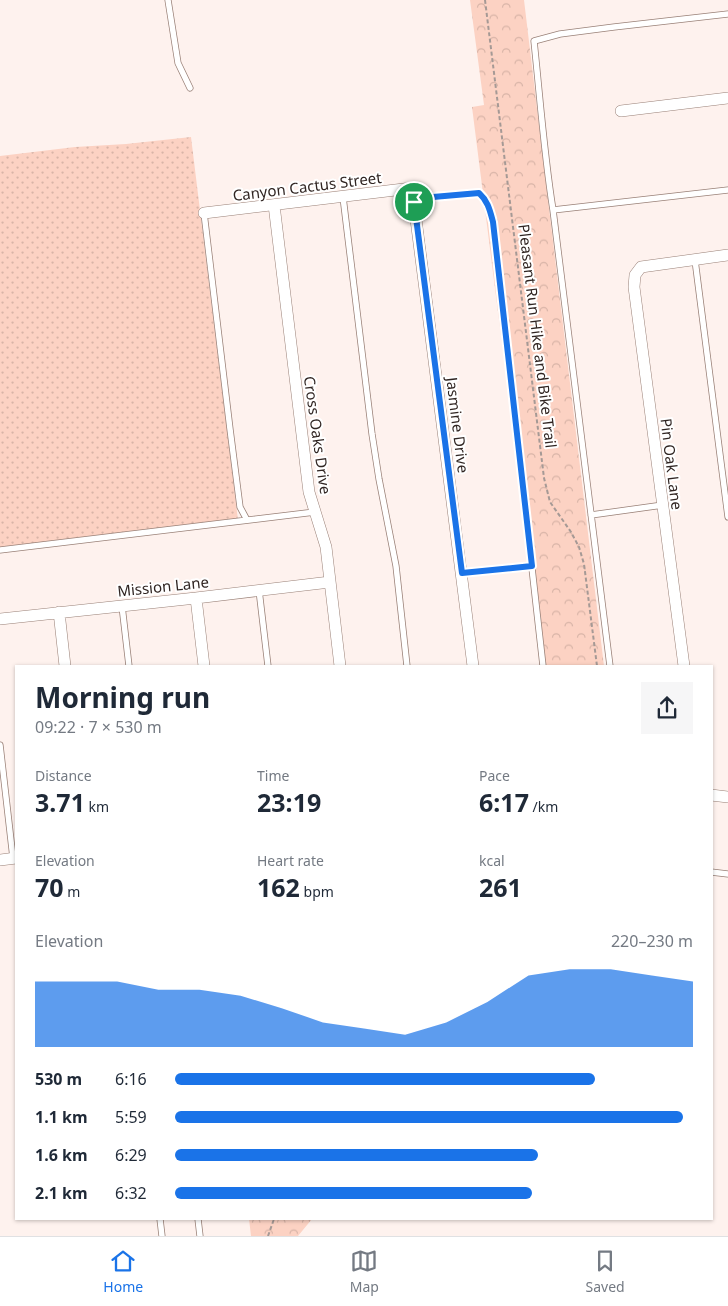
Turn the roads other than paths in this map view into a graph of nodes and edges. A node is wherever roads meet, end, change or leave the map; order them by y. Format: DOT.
graph roads {
  1 [pos="168,0"];
  2 [pos="728,14"];
  3 [pos="190,88"];
  4 [pos="728,98"];
  5 [pos="621,111"];
  6 [pos="412,188"];
  7 [pos="728,190"];
  8 [pos="344,197"];
  9 [pos="414,202"];
  10 [pos="274,205"];
  11 [pos="553,210"];
  12 [pos="204,213"];
  13 [pos="728,255"];
  14 [pos="695,260"];
  15 [pos="663,505"];
  16 [pos="315,512"];
  17 [pos="591,515"];
  18 [pos="728,518"];
  19 [pos="247,520"];
  20 [pos="0,550"];
  21 [pos="532,566"];
  22 [pos="462,573"];
  23 [pos="330,582"];
  24 [pos="259,590"];
  25 [pos="196,598"];
  26 [pos="122,606"];
  27 [pos="59,612"];
  28 [pos="0,619"];
  29 [pos="65,665"];
  30 [pos="129,665"];
  31 [pos="204,665"];
  32 [pos="268,665"];
  33 [pos="340,665"];
  34 [pos="406,665"];
  35 [pos="472,665"];
  36 [pos="543,665"];
  37 [pos="610,665"];
  38 [pos="684,665"];
  39 [pos="0,745"];
  40 [pos="713,794"];
  41 [pos="728,797"];
  42 [pos="15,858"];
  43 [pos="0,860"];
  44 [pos="713,872"];
  45 [pos="728,874"];
  46 [pos="160,1220"];
  47 [pos="198,1220"];
  48 [pos="162,1236"];
  49 [pos="200,1236"];
  1 -- 3 [label="lane"];
  2 -- 11 [label="lane"];
  4 -- 5 [label="street"];
  6 -- 8 [label="street, Canyon Cactus Street"];
  6 -- 9 [label="street, Jasmine Drive"];
  7 -- 11 [label="lane"];
  8 -- 10 [label="street, Canyon Cactus Street"];
  8 -- 34 [label="lane"];
  9 -- 21 [label="lane"];
  9 -- 22 [label="street, Jasmine Drive"];
  10 -- 12 [label="street, Canyon Cactus Street"];
  10 -- 16 [label="street, Cross Oaks Drive"];
  11 -- 17 [label="lane"];
  12 -- 19 [label="lane"];
  13 -- 14 [label="street"];
  14 -- 15 [label="street, Pin Oak Lane"];
  14 -- 18 [label="lane"];
  15 -- 17 [label="lane"];
  15 -- 38 [label="street, Pin Oak Lane"];
  16 -- 19 [label="lane"];
  16 -- 23 [label="street, Cross Oaks Drive"];
  17 -- 37 [label="lane"];
  19 -- 20 [label="lane"];
  21 -- 22 [label="lane"];
  21 -- 36 [label="lane"];
  22 -- 35 [label="street, Jasmine Drive"];
  23 -- 24 [label="street, Mission Lane"];
  23 -- 33 [label="street, Cross Oaks Drive"];
  24 -- 25 [label="street, Mission Lane"];
  24 -- 32 [label="lane"];
  25 -- 26 [label="street, Mission Lane"];
  25 -- 31 [label="street"];
  26 -- 27 [label="street, Mission Lane"];
  26 -- 30 [label="lane"];
  27 -- 28 [label="street, Mission Lane"];
  27 -- 29 [label="street"];
  39 -- 42 [label="lane"];
  40 -- 41 [label="street"];
  42 -- 43 [label="street"];
  44 -- 45 [label="lane"];
  46 -- 48 [label="lane"];
  47 -- 49 [label="lane"];
}
